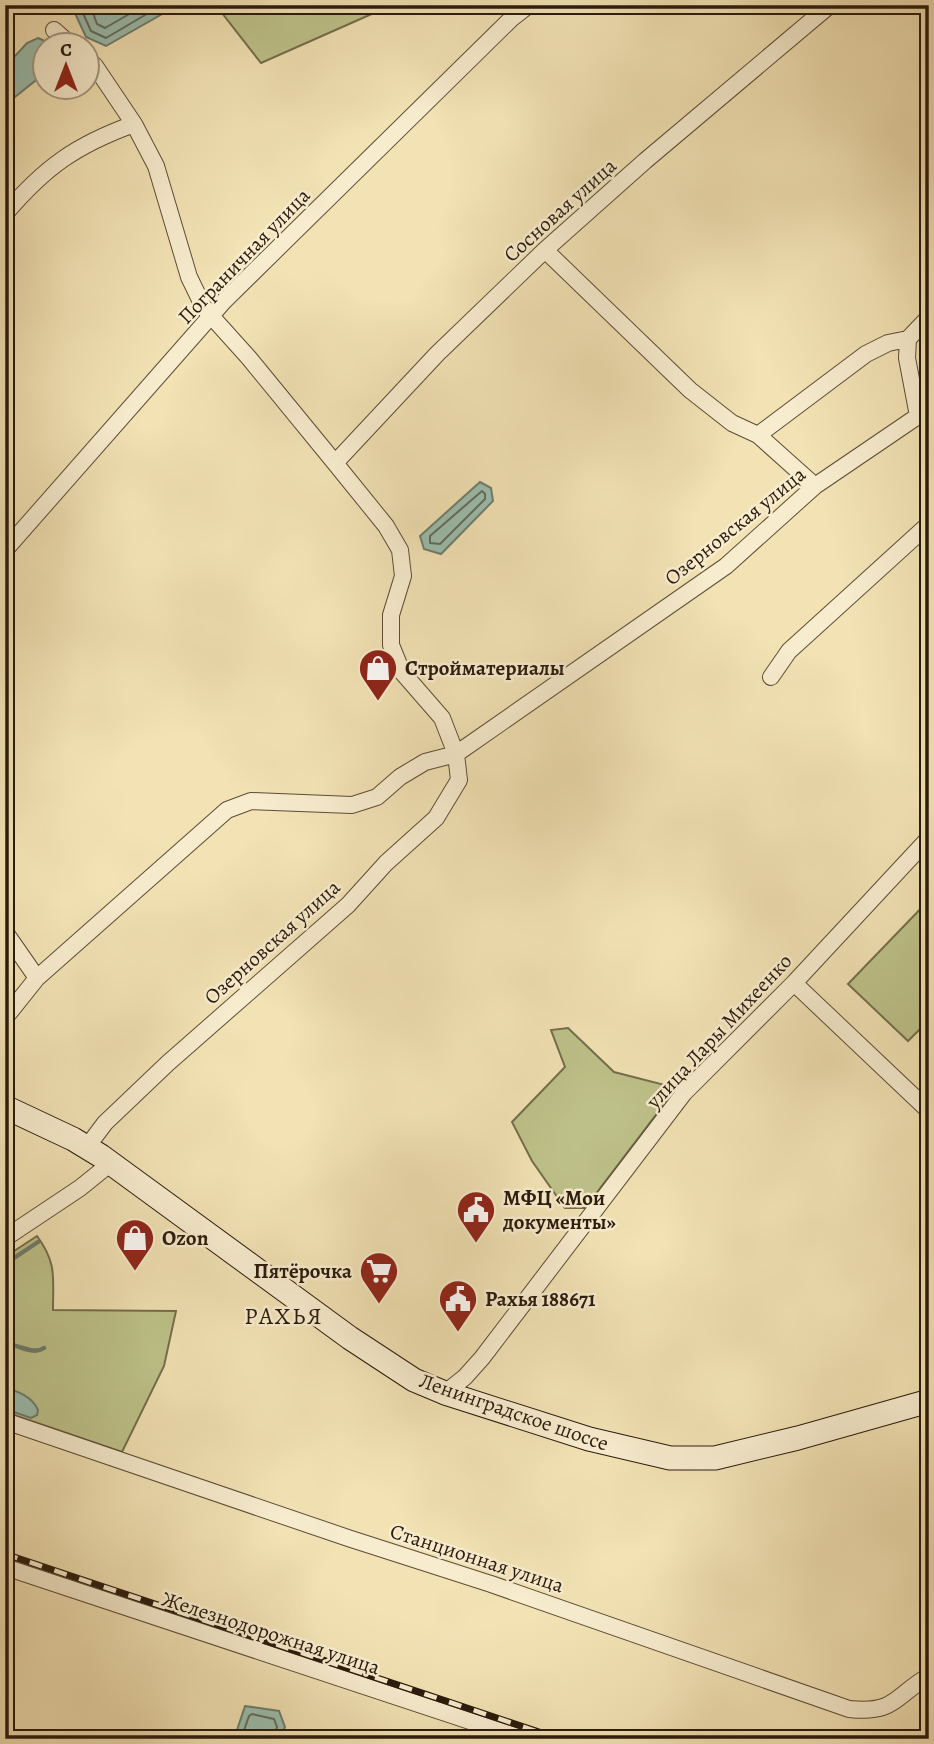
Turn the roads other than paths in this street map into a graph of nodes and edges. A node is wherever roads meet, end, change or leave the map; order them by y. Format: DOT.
graph roads {
  1 [pos="529,5"];
  2 [pos="830,5"];
  3 [pos="54,30"];
  4 [pos="56,32"];
  5 [pos="102,76"];
  6 [pos="134,124"];
  7 [pos="5,214"];
  8 [pos="545,250"];
  9 [pos="212,317"];
  10 [pos="929,317"];
  11 [pos="908,340"];
  12 [pos="923,422"];
  13 [pos="758,435"];
  14 [pos="335,463"];
  15 [pos="815,486"];
  16 [pos="929,524"];
  17 [pos="5,550"];
  18 [pos="771,677"];
  19 [pos="456,754"];
  20 [pos="929,838"];
  21 [pos="5,932"];
  22 [pos="37,978"];
  23 [pos="794,983"];
  24 [pos="5,1018"];
  25 [pos="5,1107"];
  26 [pos="929,1111"];
  27 [pos="87,1147"];
  28 [pos="111,1163"];
  29 [pos="5,1238"];
  30 [pos="445,1393"];
  31 [pos="929,1401"];
  32 [pos="5,1421"];
  33 [pos="5,1567"];
  34 [pos="929,1676"];
  35 [pos="524,1739"];
  1 -- 9 [label="street, Пограничная улица"];
  2 -- 8 [label="street, Сосновая улица"];
  3 -- 4 [label="street"];
  5 -- 6 [label="street"];
  6 -- 7 [label="street"];
  6 -- 9 [label="street"];
  8 -- 13 [label="street"];
  8 -- 14 [label="street, Сосновая улица"];
  9 -- 14 [label="street"];
  9 -- 17 [label="street, Пограничная улица"];
  10 -- 11 [label="street"];
  11 -- 12 [label="street, Озерновская улица"];
  11 -- 13 [label="street"];
  12 -- 15 [label="street, Озерновская улица"];
  13 -- 15 [label="street"];
  14 -- 19 [label="street"];
  15 -- 19 [label="street, Озерновская улица"];
  16 -- 18 [label="street"];
  19 -- 22 [label="street, Озерновская улица"];
  19 -- 27 [label="street, Озерновская улица"];
  20 -- 23 [label="street, улица Лары Михеенко"];
  21 -- 22 [label="street"];
  22 -- 24 [label="street, Озерновская улица"];
  23 -- 26 [label="street"];
  23 -- 30 [label="street, улица Лары Михеенко"];
  25 -- 27 [label="street, Ленинградское шоссе"];
  27 -- 28 [label="street, Ленинградское шоссе"];
  28 -- 29 [label="street"];
  28 -- 30 [label="street, Ленинградское шоссе"];
  30 -- 31 [label="street, Ленинградское шоссе"];
  32 -- 34 [label="street, Станционная улица"];
  33 -- 35 [label="street, Железнодорожная улица"];
}
